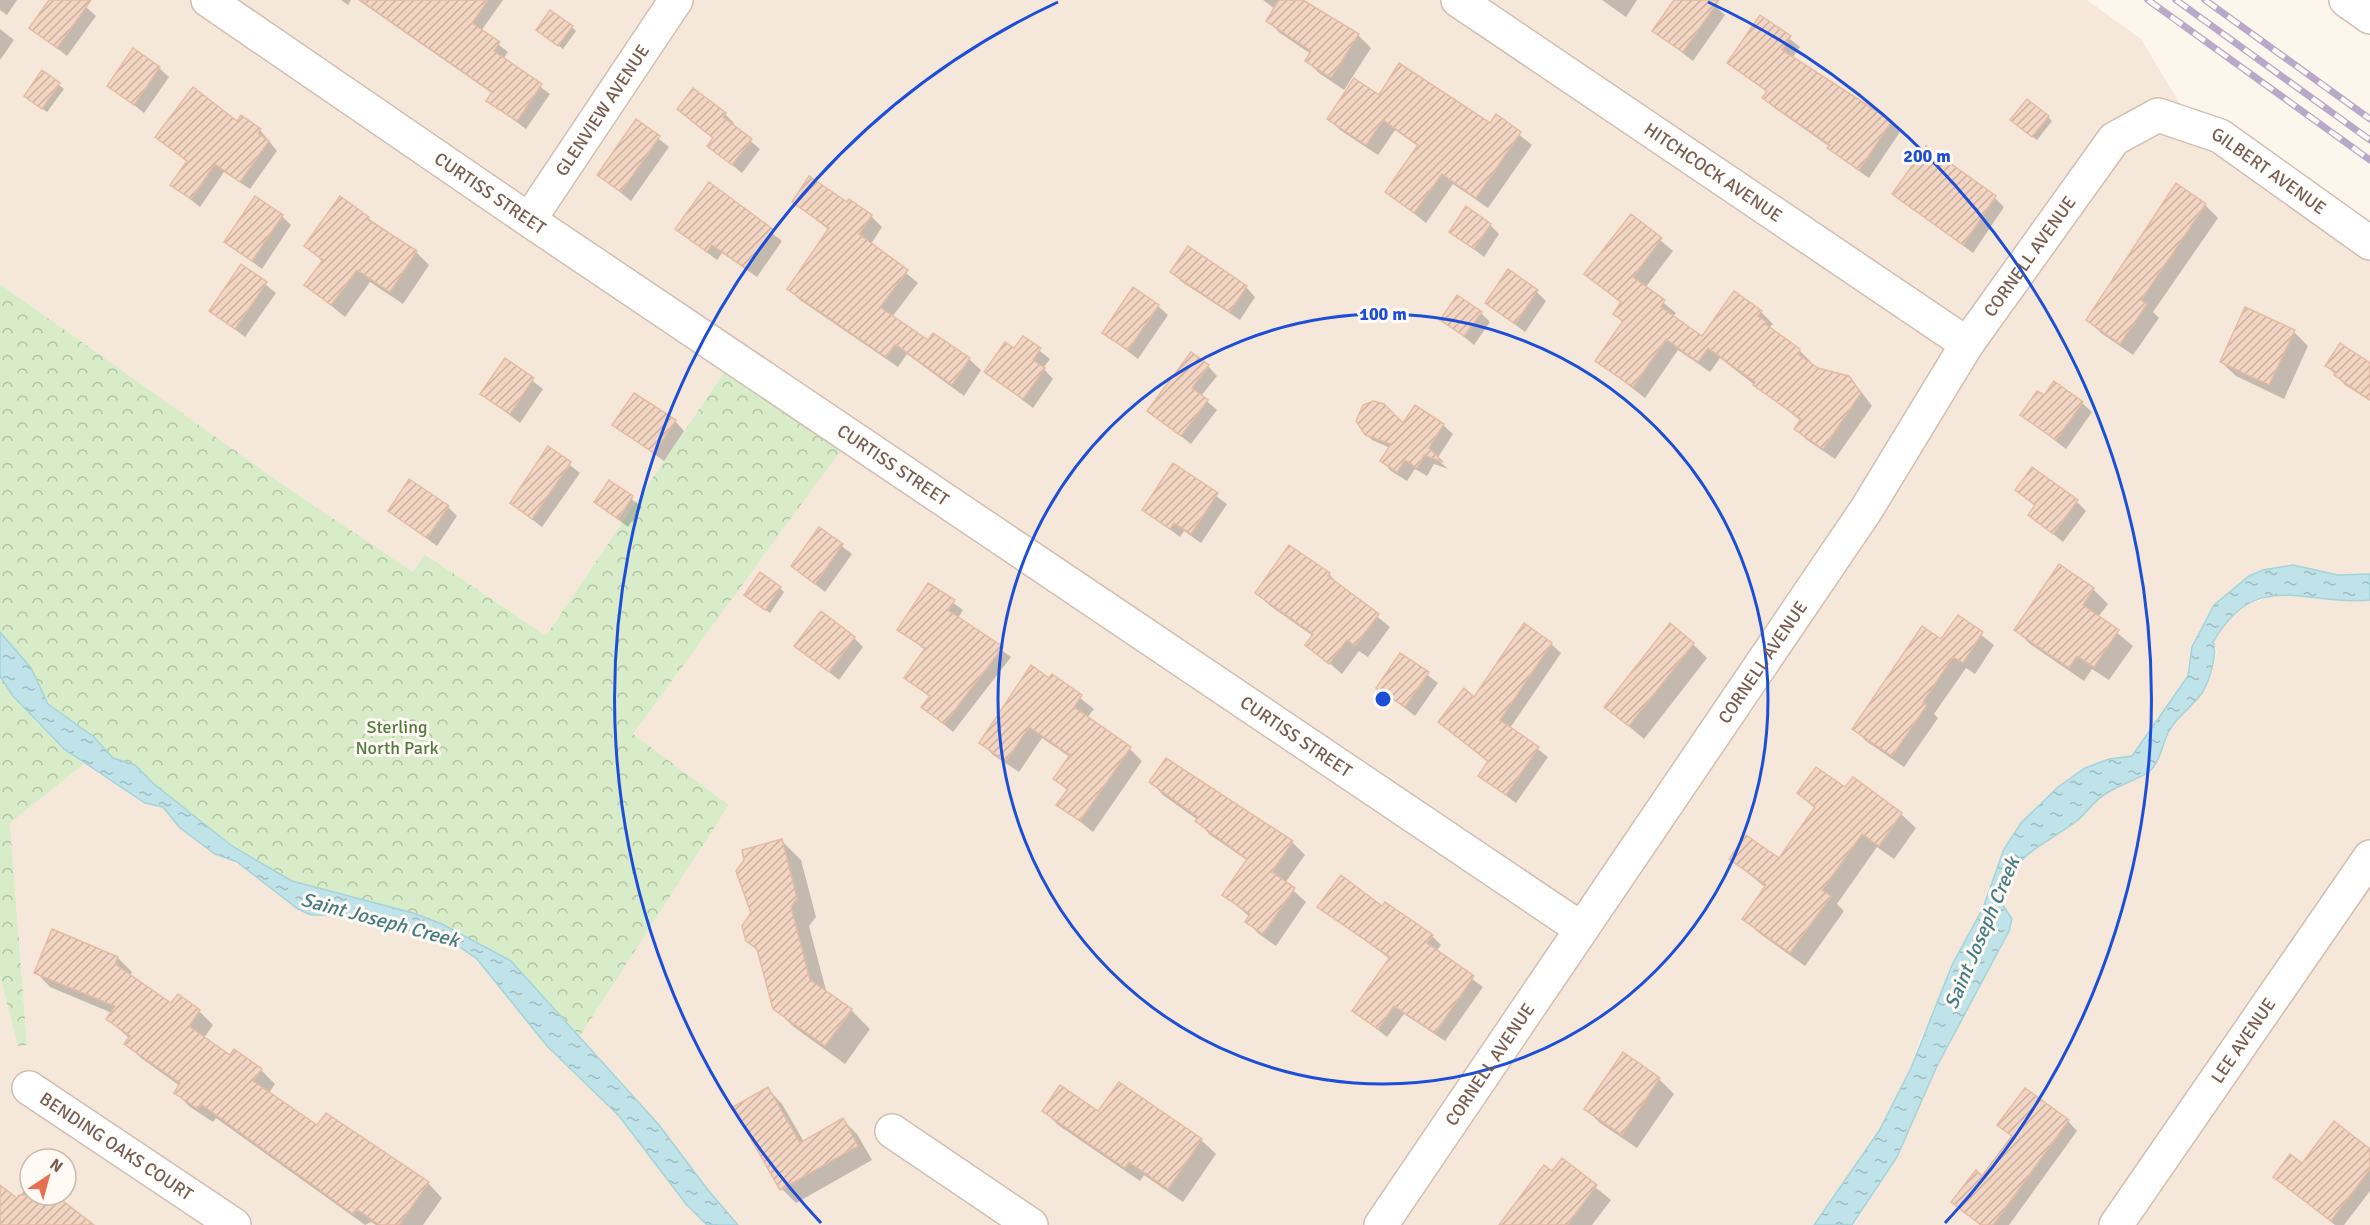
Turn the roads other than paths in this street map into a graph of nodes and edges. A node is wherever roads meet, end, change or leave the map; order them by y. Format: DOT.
graph roads {
  1 [pos="208,0"];
  2 [pos="676,0"];
  3 [pos="1458,0"];
  4 [pos="2158,116"];
  5 [pos="529,220"];
  6 [pos="2370,243"];
  7 [pos="1967,344"];
  8 [pos="2370,858"];
  9 [pos="1580,928"];
  10 [pos="29,1088"];
  11 [pos="892,1131"];
  12 [pos="234,1225"];
  13 [pos="1031,1225"];
  14 [pos="1381,1225"];
  15 [pos="2116,1225"];
  1 -- 5 [label="street, CURTISS STREET"];
  2 -- 5 [label="street, GLENVIEW AVENUE"];
  3 -- 7 [label="street, HITCHCOCK AVENUE"];
  4 -- 6 [label="street, GILBERT AVENUE"];
  4 -- 7 [label="street, CORNELL AVENUE"];
  5 -- 9 [label="street, CURTISS STREET"];
  7 -- 9 [label="street, CORNELL AVENUE"];
  8 -- 15 [label="street, LEE AVENUE"];
  9 -- 14 [label="street, CORNELL AVENUE"];
  10 -- 12 [label="street, BENDING OAKS COURT"];
  11 -- 13 [label="street"];
}
